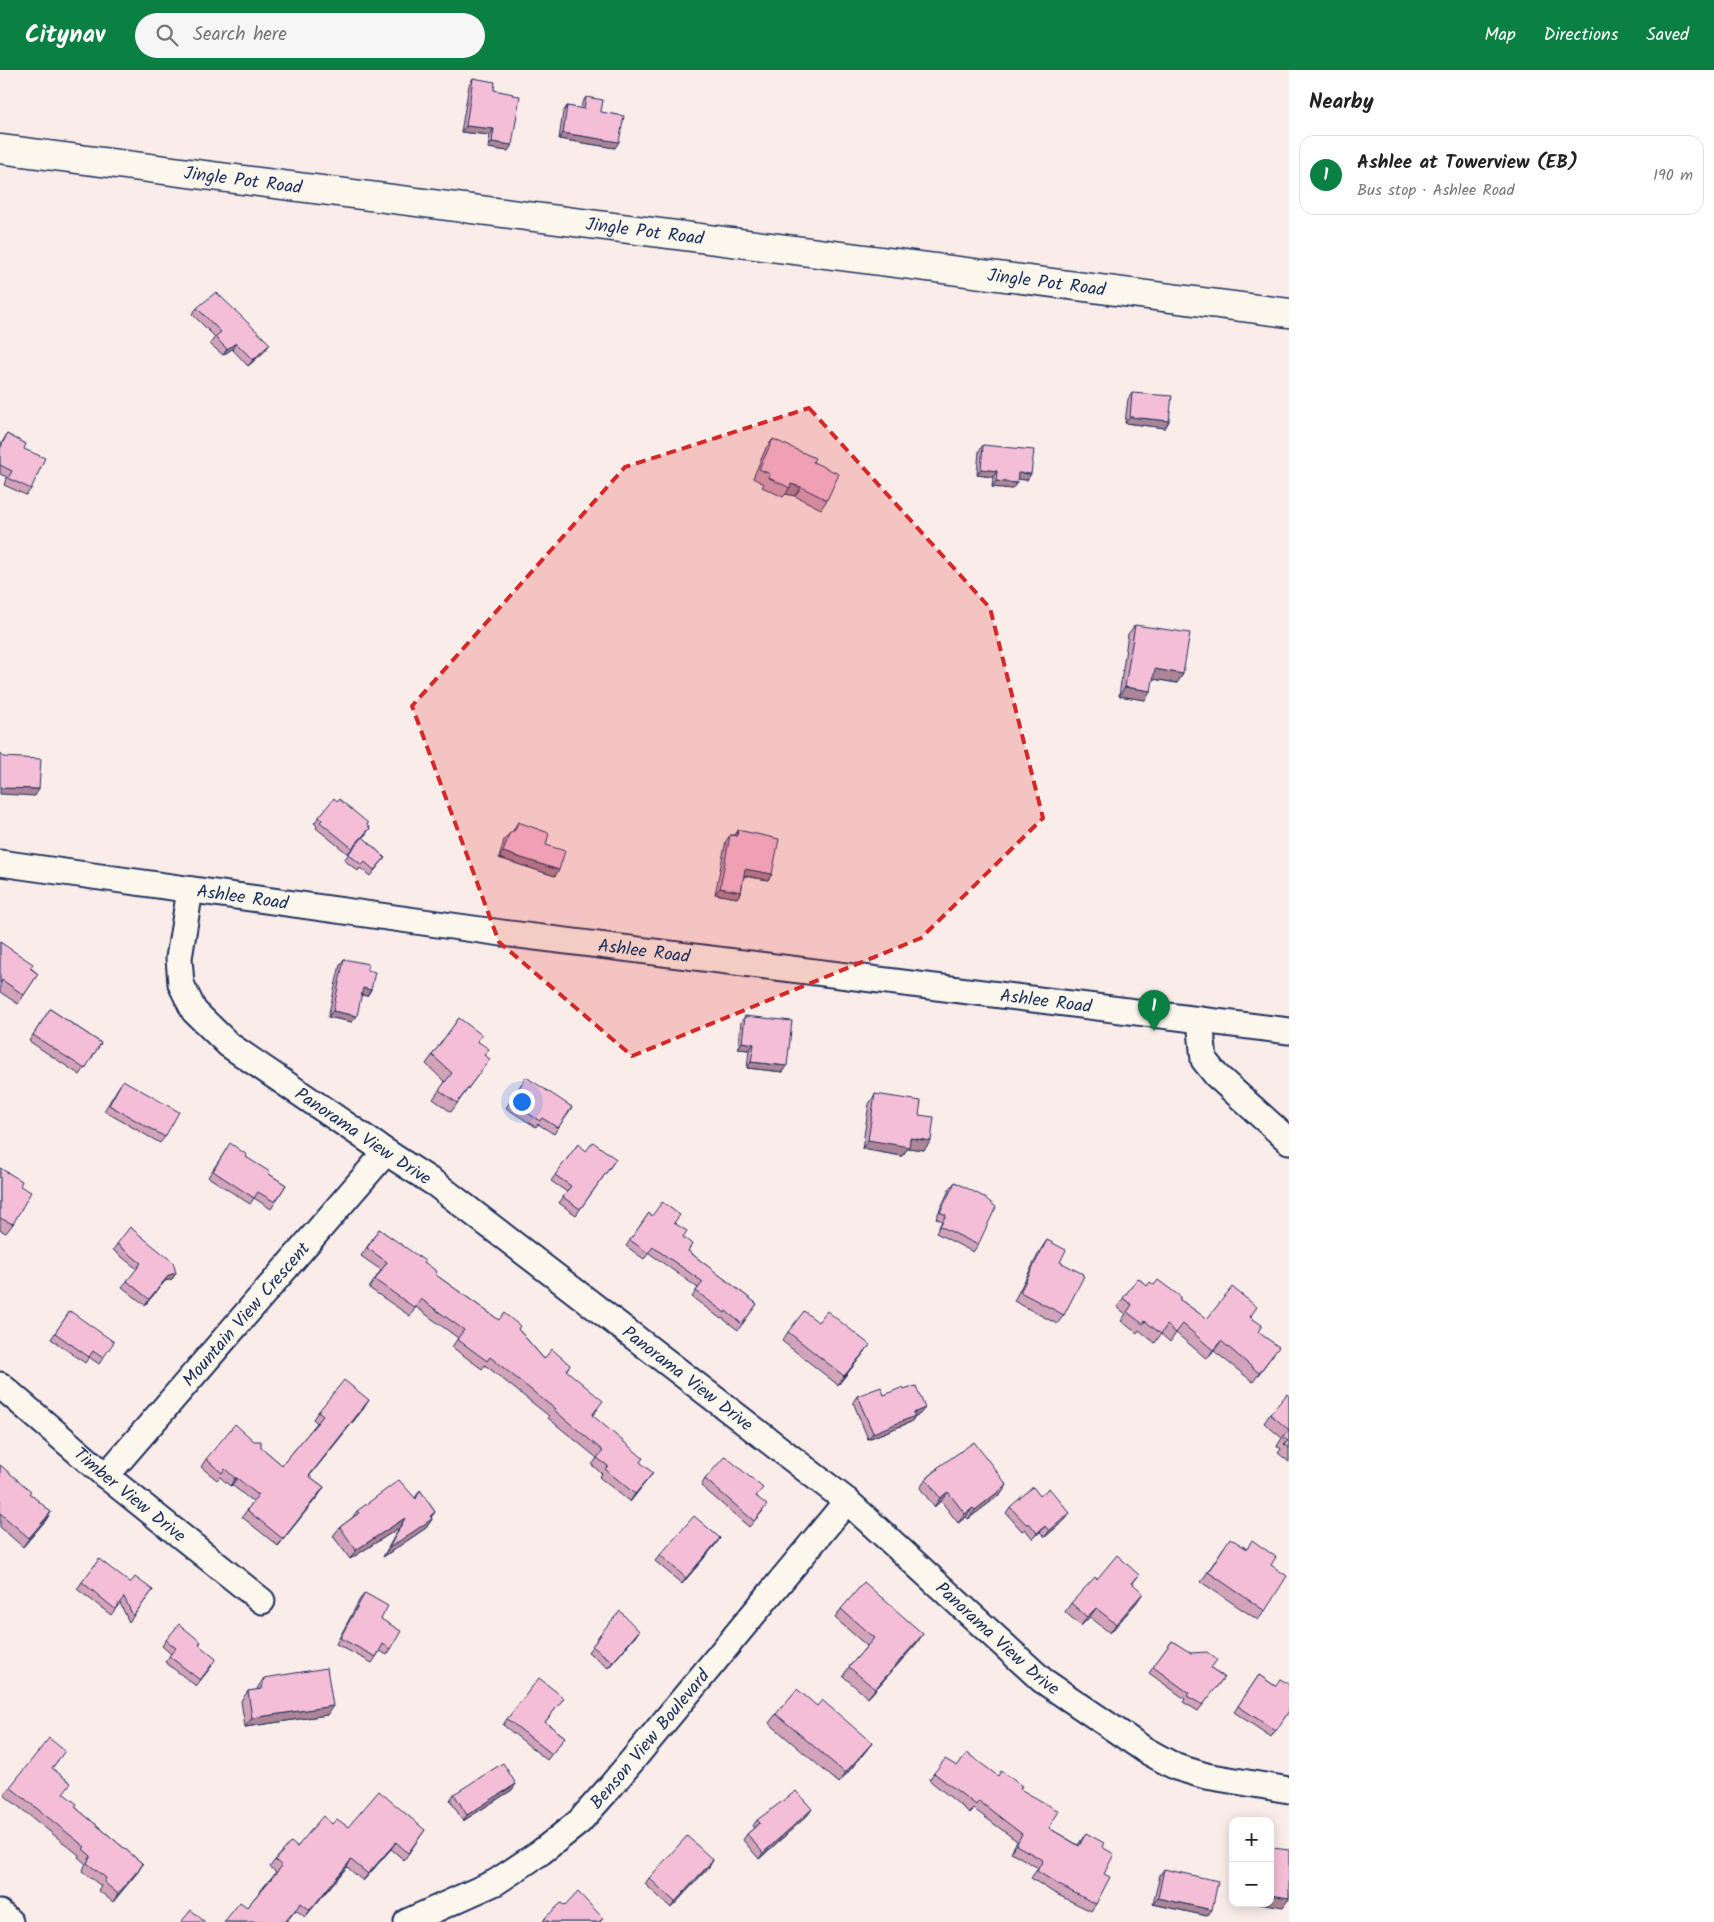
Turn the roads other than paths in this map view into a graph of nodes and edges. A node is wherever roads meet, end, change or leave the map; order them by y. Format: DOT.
graph roads {
  1 [pos="0,148"];
  2 [pos="1289,313"];
  3 [pos="0,863"];
  4 [pos="190,890"];
  5 [pos="1200,1020"];
  6 [pos="1289,1031"];
  7 [pos="1289,1141"];
  8 [pos="386,1152"];
  9 [pos="0,1385"];
  10 [pos="106,1476"];
  11 [pos="847,1501"];
  12 [pos="262,1601"];
  13 [pos="1289,1790"];
  14 [pos="0,1913"];
  15 [pos="10,1922"];
  16 [pos="407,1922"];
  1 -- 2 [label="street, Jingle Pot Road"];
  3 -- 4 [label="street, Ashlee Road"];
  4 -- 5 [label="street, Ashlee Road"];
  4 -- 8 [label="street, Panorama View Drive"];
  5 -- 6 [label="street, Ashlee Road"];
  5 -- 7 [label="street"];
  8 -- 10 [label="street, Mountain View Crescent"];
  8 -- 11 [label="street, Panorama View Drive"];
  9 -- 10 [label="street, Timber View Drive"];
  10 -- 12 [label="street, Timber View Drive"];
  11 -- 13 [label="street, Panorama View Drive"];
  11 -- 16 [label="street, Benson View Boulevard"];
  14 -- 15 [label="street"];
}
